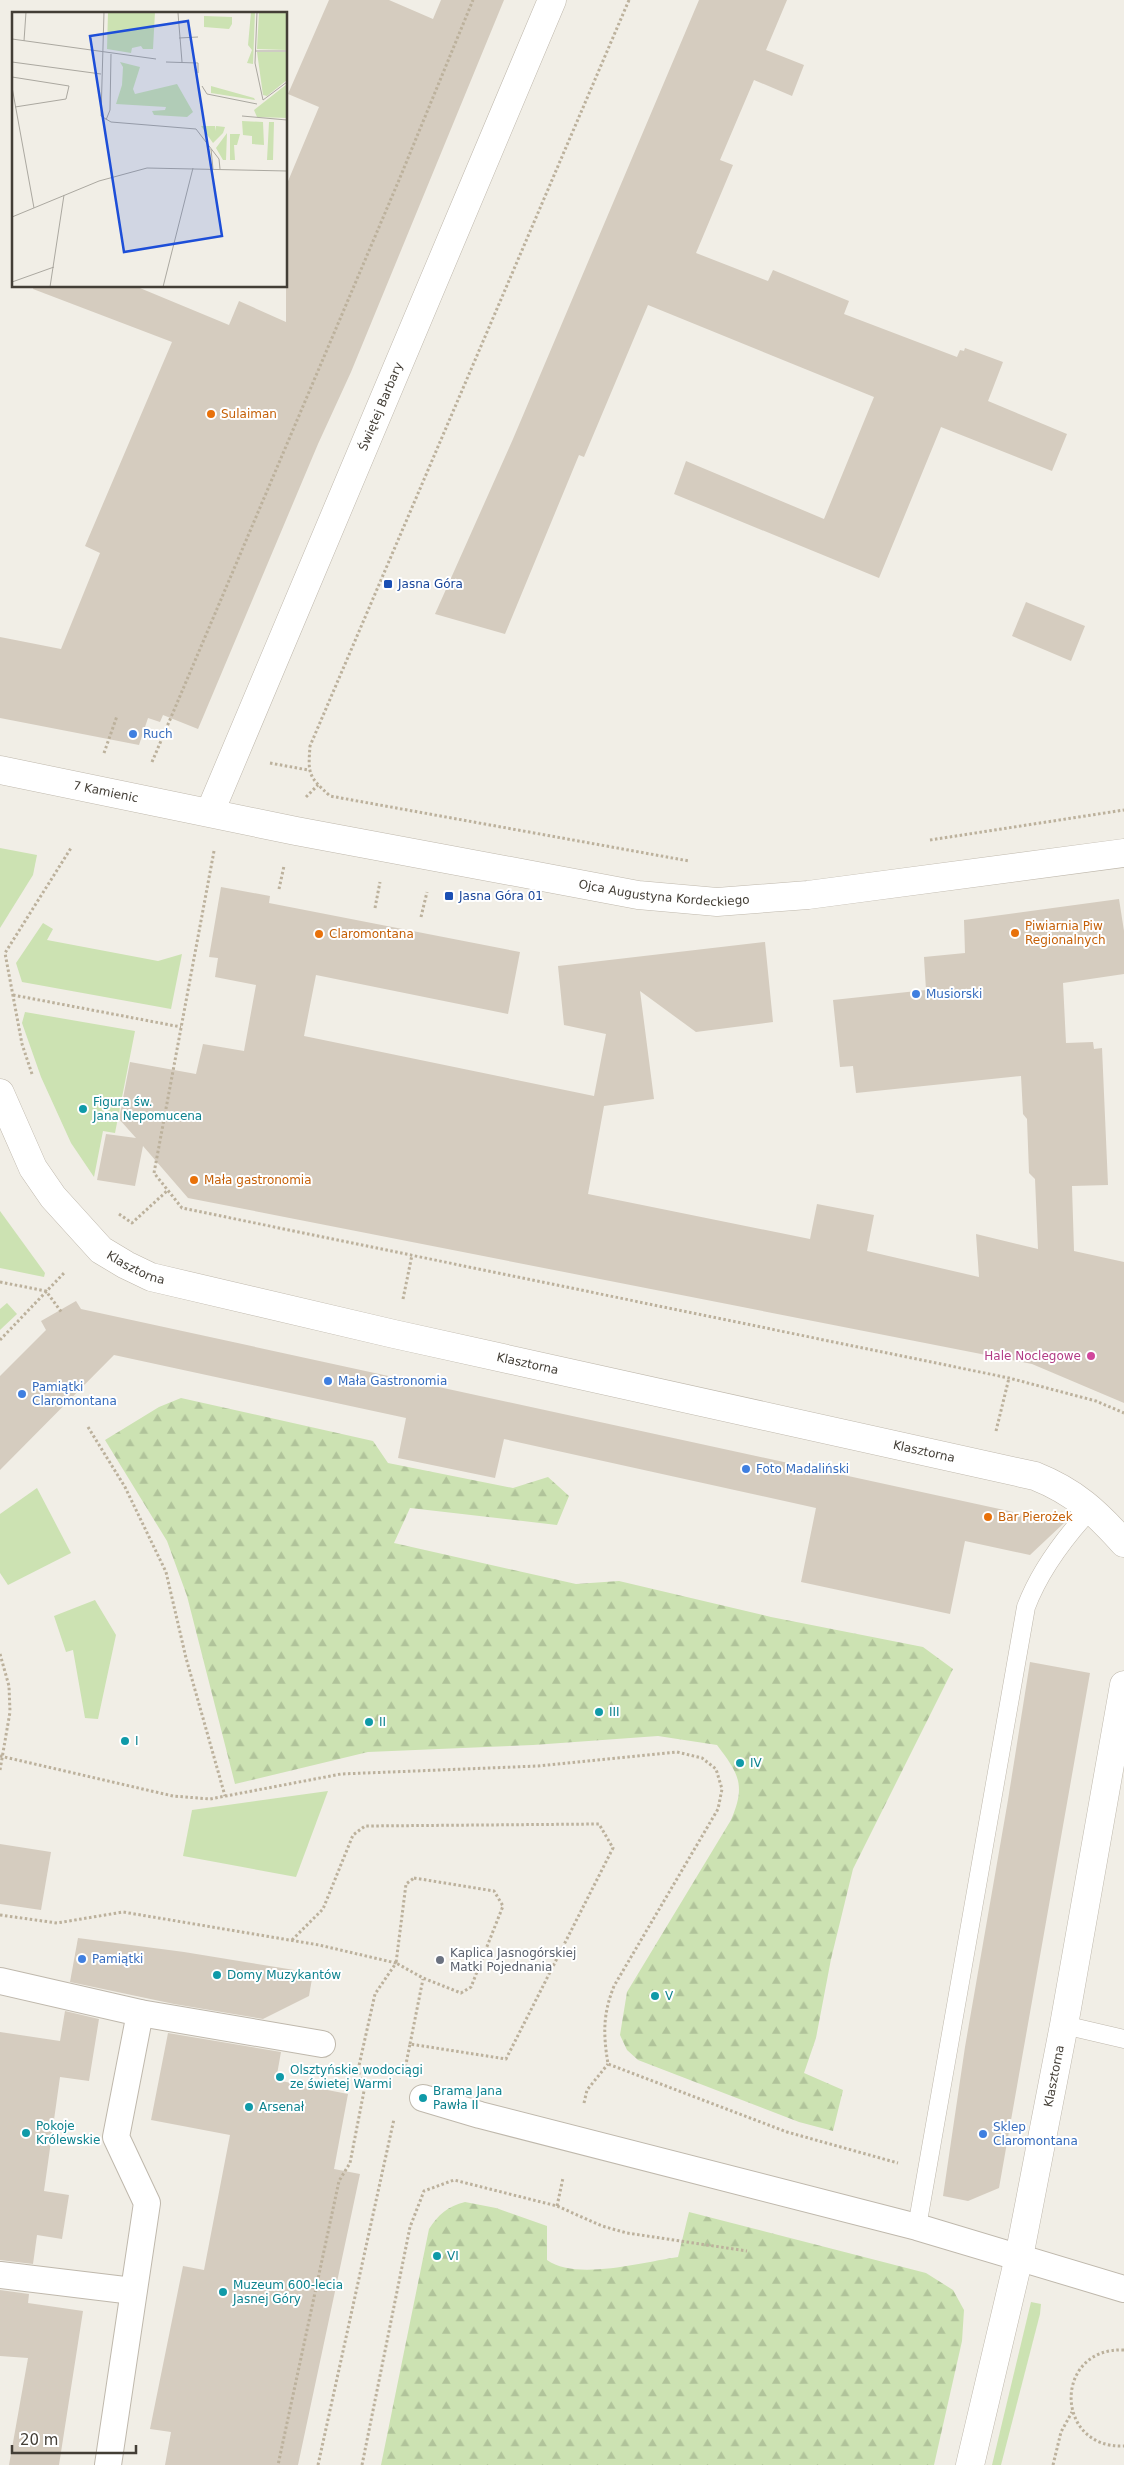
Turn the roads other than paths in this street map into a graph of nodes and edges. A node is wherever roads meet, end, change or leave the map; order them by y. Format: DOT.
graph roads {
  1 [pos="552,0"];
  2 [pos="0,770"];
  3 [pos="210,812"];
  4 [pos="1124,853"];
  5 [pos="0,1093"];
  6 [pos="1092,1508"];
  7 [pos="1124,1543"];
  8 [pos="1124,1684"];
  9 [pos="0,1981"];
  10 [pos="140,2013"];
  11 [pos="1064,2025"];
  12 [pos="1124,2039"];
  13 [pos="322,2044"];
  14 [pos="424,2098"];
  15 [pos="917,2227"];
  16 [pos="1019,2257"];
  17 [pos="0,2275"];
  18 [pos="1124,2289"];
  19 [pos="133,2291"];
  20 [pos="108,2465"];
  21 [pos="970,2465"];
  1 -- 3 [label="street, Świętej Barbary"];
  2 -- 3 [label="street, 7 Kamienic"];
  3 -- 4 [label="street, Ojca Augustyna Kordeckiego"];
  5 -- 6 [label="street, Klasztorna"];
  6 -- 7 [label="street, Klasztorna"];
  6 -- 15 [label="lane"];
  8 -- 11 [label="street, Klasztorna"];
  9 -- 10 [label="street"];
  10 -- 13 [label="street"];
  10 -- 19 [label="street"];
  11 -- 12 [label="lane"];
  11 -- 16 [label="street, Klasztorna"];
  14 -- 15 [label="street"];
  15 -- 16 [label="street"];
  16 -- 18 [label="street"];
  16 -- 21 [label="street, Klasztorna"];
  17 -- 19 [label="street"];
  19 -- 20 [label="street"];
}
